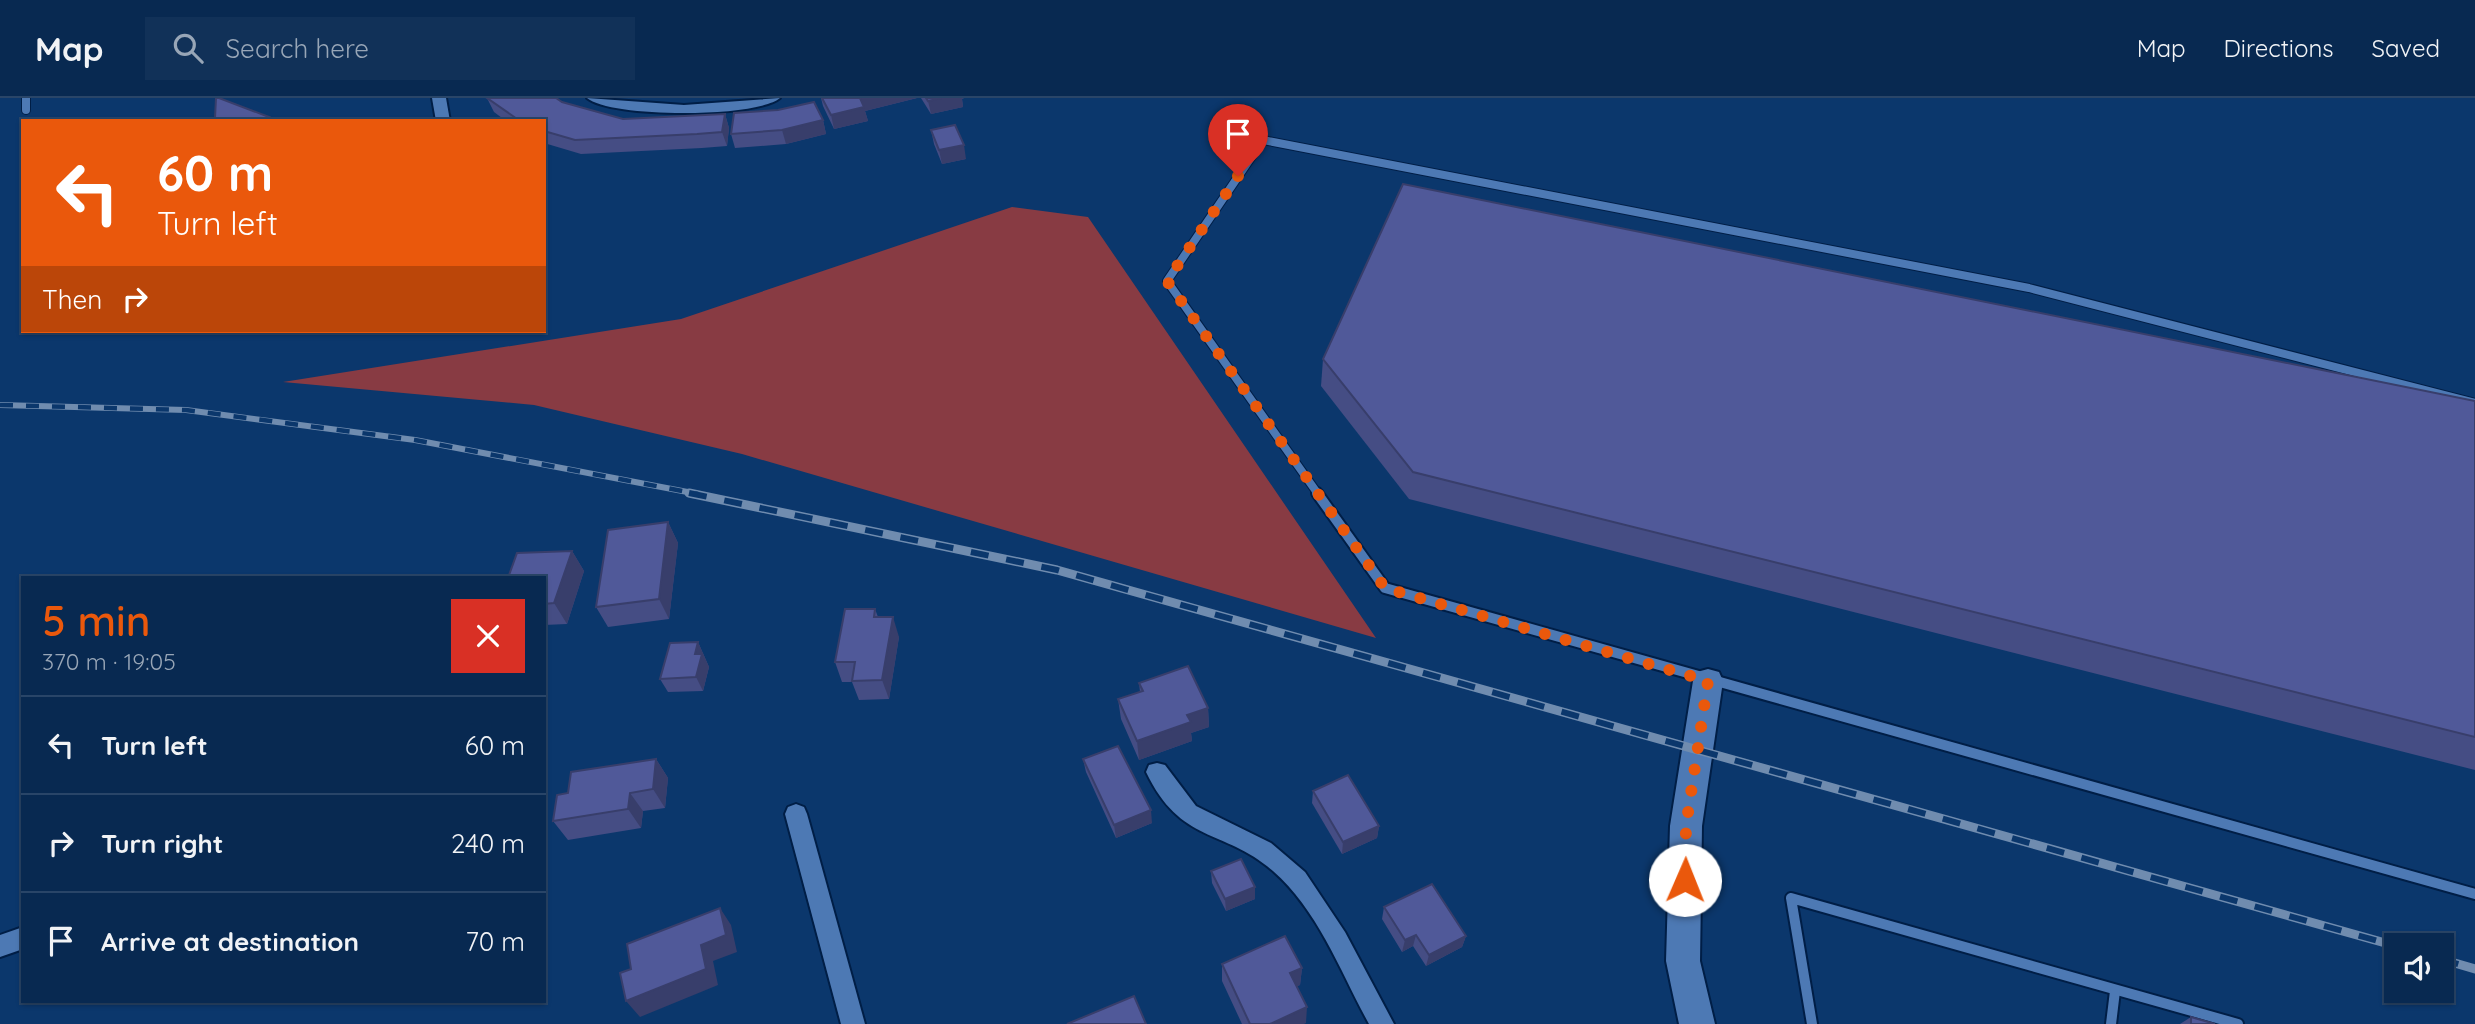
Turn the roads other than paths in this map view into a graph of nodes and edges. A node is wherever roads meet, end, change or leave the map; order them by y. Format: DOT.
graph roads {
  1 [pos="26,98"];
  2 [pos="439,98"];
  3 [pos="594,98"];
  4 [pos="773,98"];
  5 [pos="26,110"];
  6 [pos="443,119"];
  7 [pos="2475,402"];
  8 [pos="1708,681"];
  9 [pos="1157,772"];
  10 [pos="796,814"];
  11 [pos="2475,894"];
  12 [pos="21,939"];
  13 [pos="0,946"];
  14 [pos="2115,991"];
  15 [pos="853,1024"];
  16 [pos="1382,1024"];
  17 [pos="1697,1024"];
  18 [pos="1812,1024"];
  19 [pos="2111,1024"];
  20 [pos="2238,1024"];
  1 -- 5 [label="lane"];
  2 -- 6 [label="street"];
  3 -- 4 [label="street"];
  7 -- 8 [label="lane"];
  8 -- 11 [label="lane"];
  8 -- 17 [label="street"];
  9 -- 16 [label="street"];
  10 -- 15 [label="street"];
  12 -- 13 [label="street"];
  14 -- 18 [label="lane"];
  14 -- 19 [label="lane"];
  14 -- 20 [label="lane"];
}
